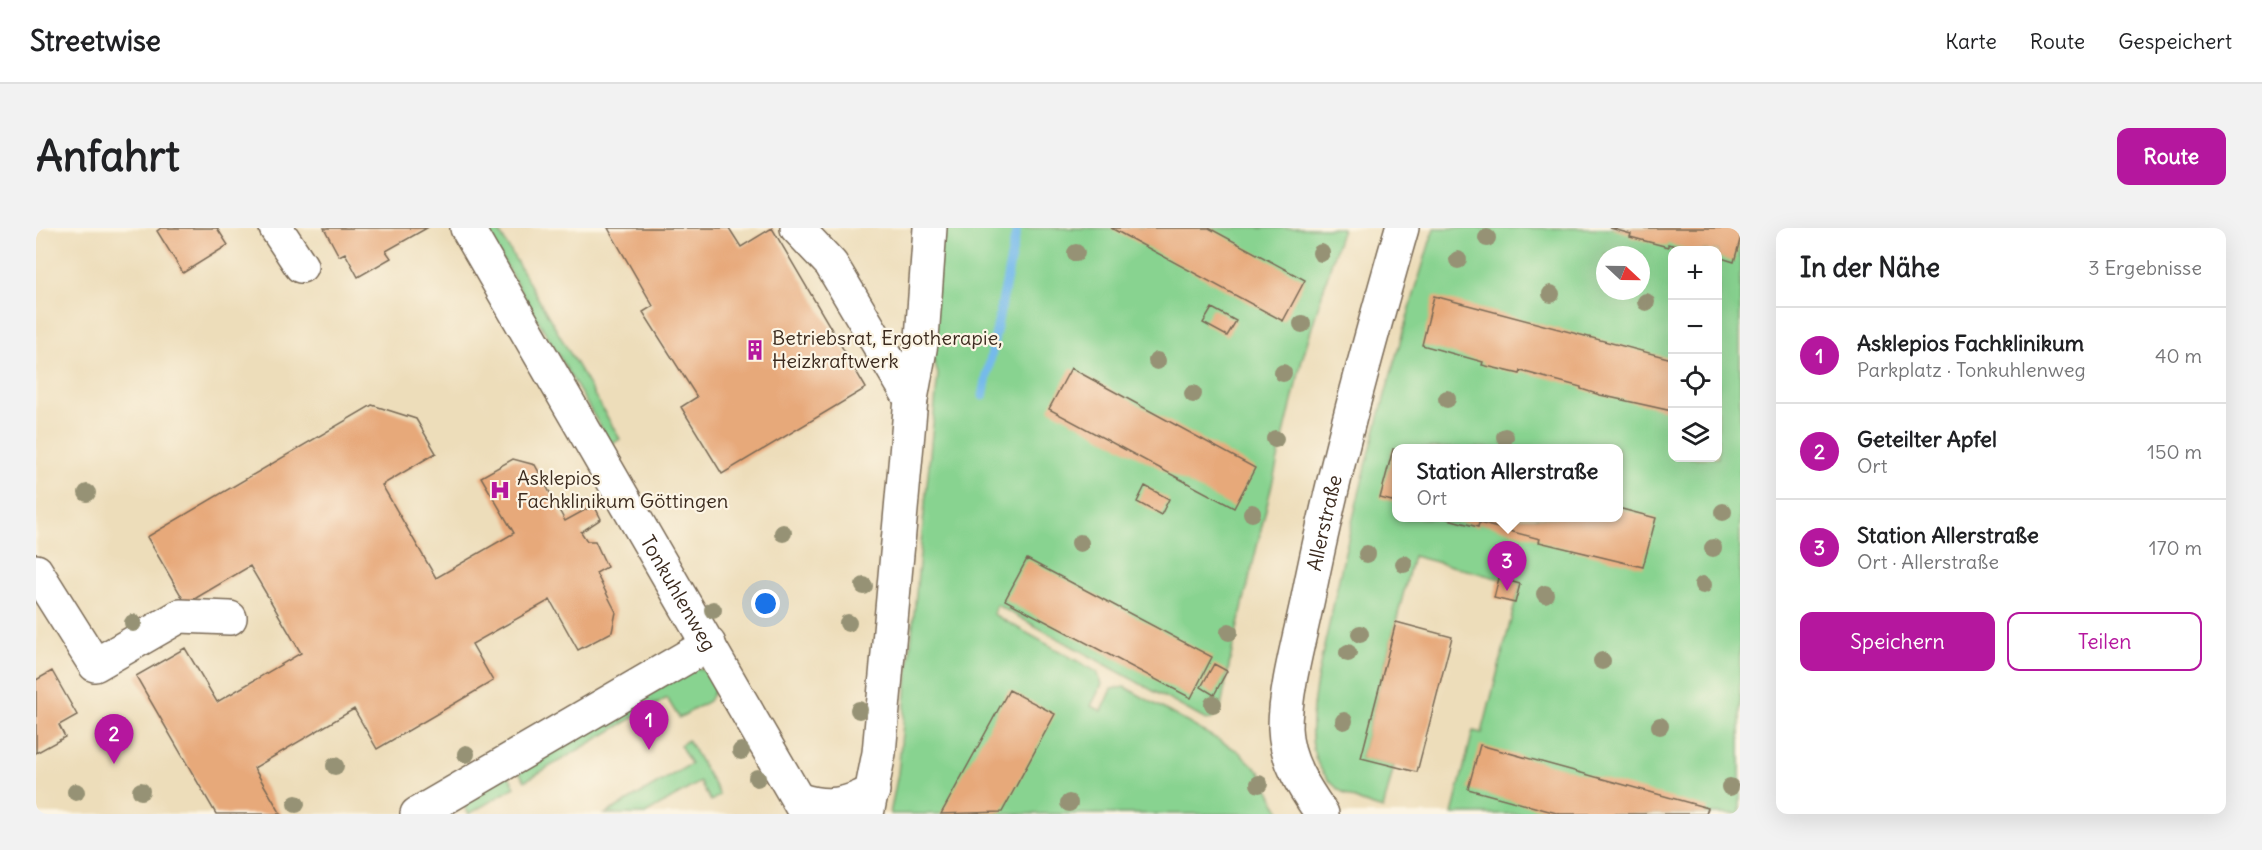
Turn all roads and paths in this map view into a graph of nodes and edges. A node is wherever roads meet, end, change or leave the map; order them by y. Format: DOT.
graph roads {
  1 [pos="276,228"];
  2 [pos="467,228"];
  3 [pos="797,228"];
  4 [pos="930,228"];
  5 [pos="1402,228"];
  6 [pos="301,266"];
  7 [pos="911,399"];
  8 [pos="36,571"];
  9 [pos="230,618"];
  10 [pos="710,644"];
  11 [pos="870,803"];
  12 [pos="803,807"];
  13 [pos="417,814"];
  14 [pos="1322,814"];
  1 -- 6 [label="street"];
  2 -- 10 [label="street, Tonkuhlenweg"];
  3 -- 7 [label="street"];
  4 -- 7 [label="street, Tonkuhlenweg"];
  5 -- 14 [label="street, Allerstraße"];
  7 -- 11 [label="street, Tonkuhlenweg"];
  8 -- 9 [label="street"];
  10 -- 12 [label="street, Tonkuhlenweg"];
  10 -- 13 [label="street"];
  11 -- 12 [label="street, Tonkuhlenweg"];
}
